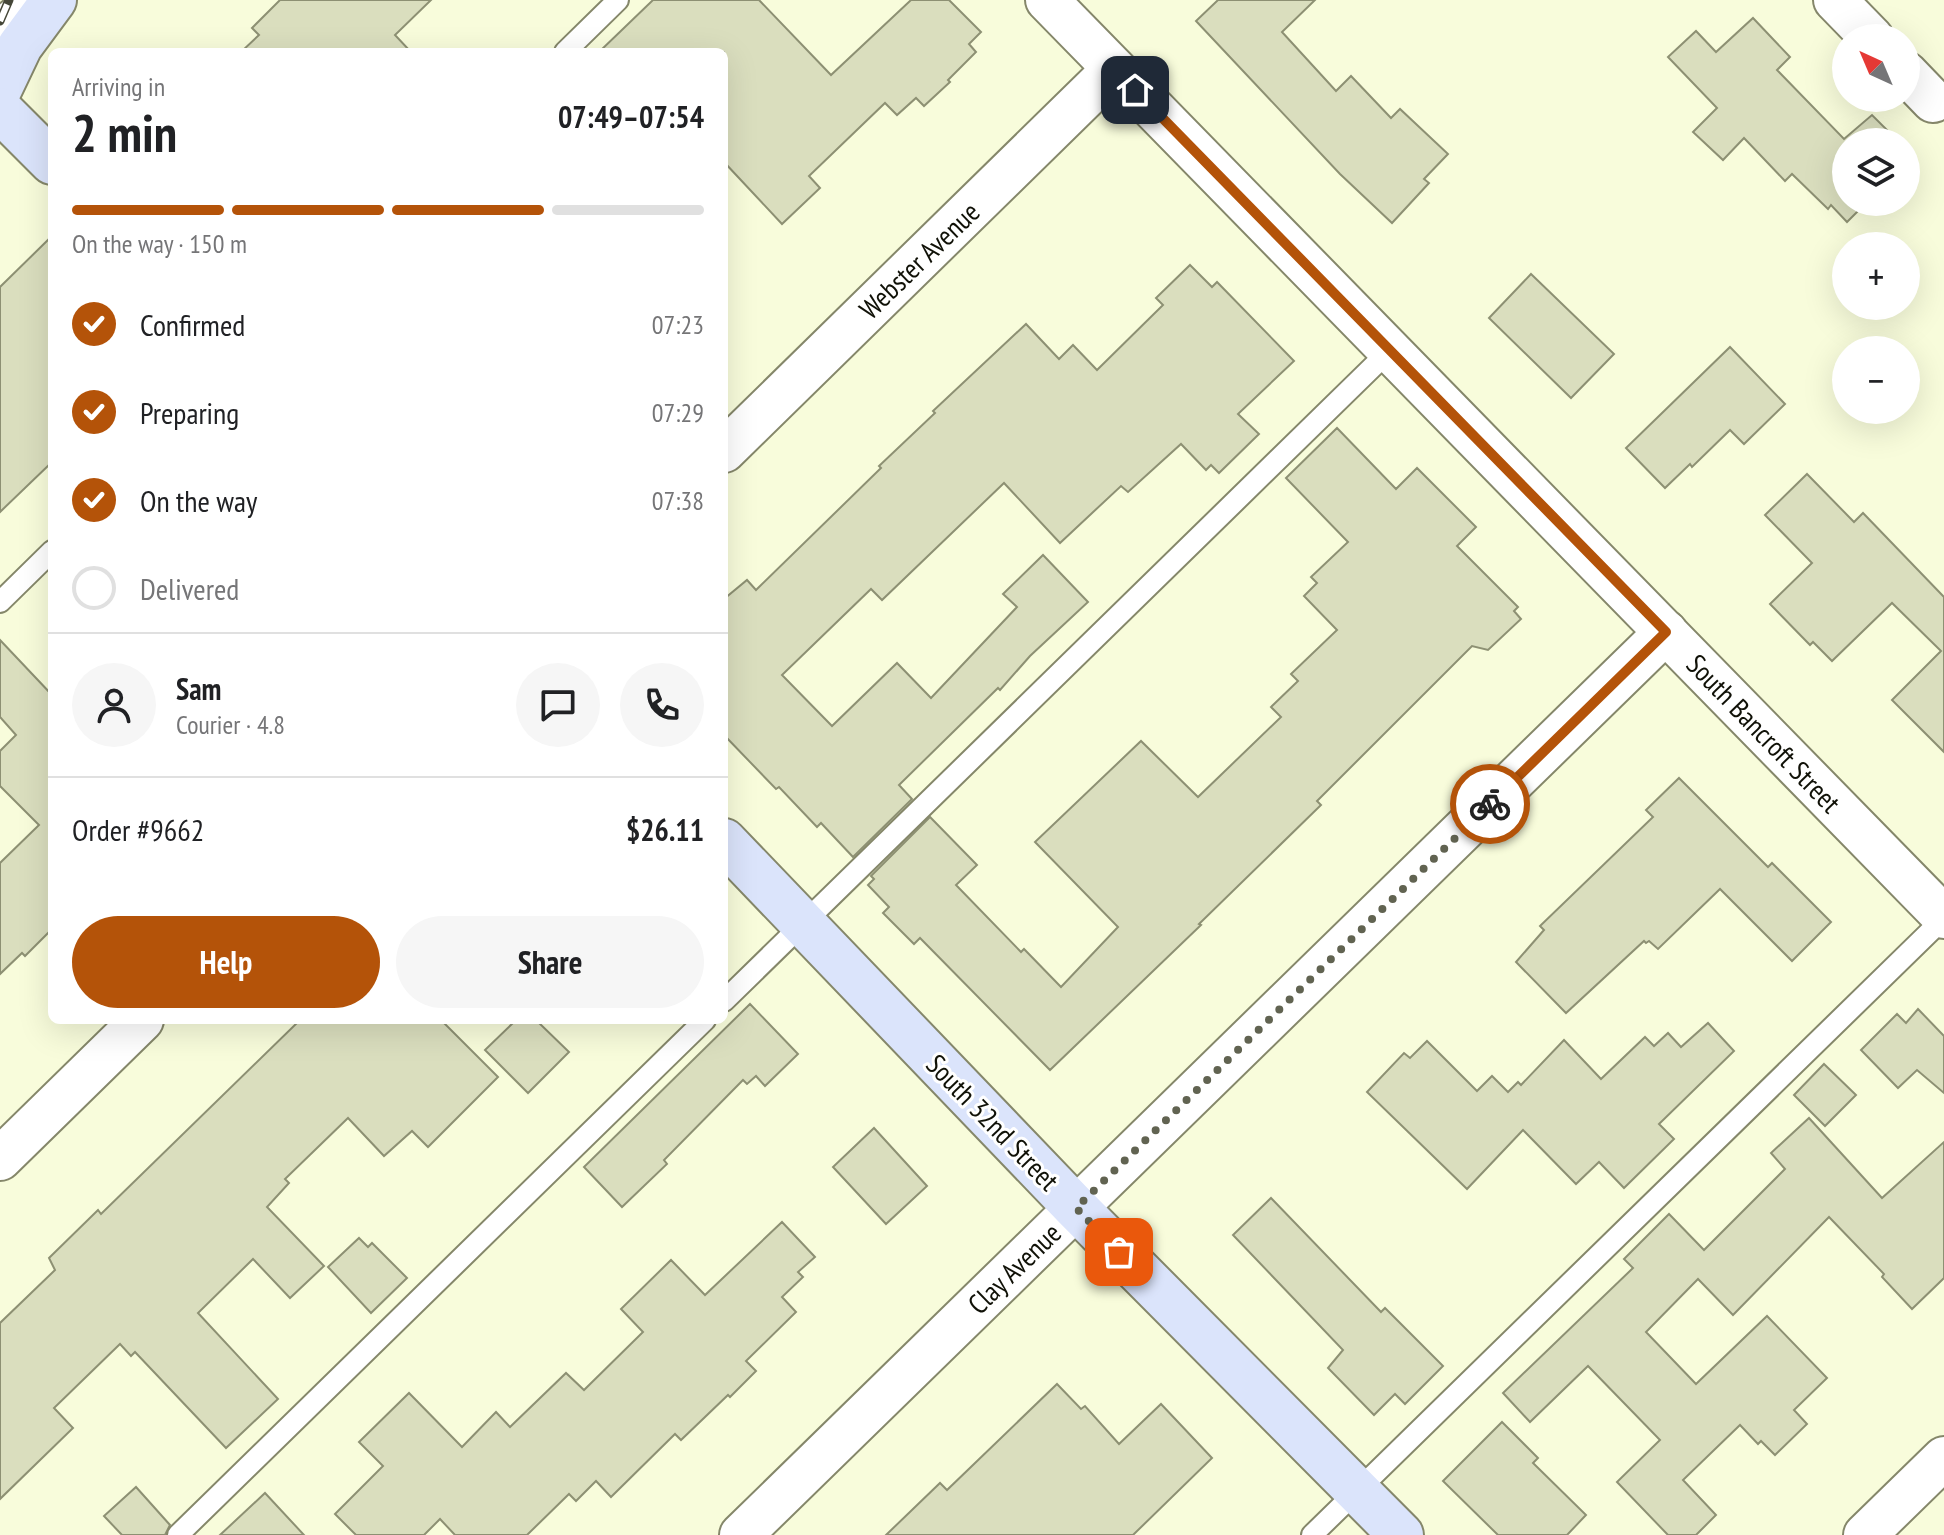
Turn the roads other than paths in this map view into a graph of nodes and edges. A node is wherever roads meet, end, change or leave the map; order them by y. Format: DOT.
graph roads {
  1 [pos="40,0"];
  2 [pos="54,0"];
  3 [pos="618,0"];
  4 [pos="1047,0"];
  5 [pos="1835,0"];
  6 [pos="1858,24"];
  7 [pos="0,31"];
  8 [pos="569,48"];
  9 [pos="1114,69"];
  10 [pos="0,88"];
  11 [pos="0,110"];
  12 [pos="48,158"];
  13 [pos="1390,350"];
  14 [pos="728,447"];
  15 [pos="48,555"];
  16 [pos="0,602"];
  17 [pos="1666,632"];
  18 [pos="728,845"];
  19 [pos="1944,917"];
  20 [pos="803,924"];
  21 [pos="728,997"];
  22 [pos="138,1024"];
  23 [pos="701,1024"];
  24 [pos="0,1159"];
  25 [pos="1076,1208"];
  26 [pos="1944,1458"];
  27 [pos="1358,1490"];
  28 [pos="178,1535"];
  29 [pos="741,1535"];
  30 [pos="1312,1535"];
  31 [pos="1401,1535"];
  32 [pos="1865,1535"];
  1 -- 7 [label="street"];
  2 -- 10 [label="main road"];
  3 -- 8 [label="lane"];
  4 -- 9 [label="street, South Bancroft Street"];
  5 -- 6 [label="street"];
  9 -- 13 [label="street, South Bancroft Street"];
  9 -- 14 [label="street, Webster Avenue"];
  11 -- 12 [label="main road"];
  13 -- 17 [label="street, South Bancroft Street"];
  13 -- 20 [label="lane"];
  15 -- 16 [label="lane"];
  17 -- 19 [label="street, South Bancroft Street"];
  17 -- 25 [label="street, Clay Avenue"];
  18 -- 20 [label="main road, South 32nd Street"];
  19 -- 27 [label="lane"];
  20 -- 21 [label="lane"];
  20 -- 25 [label="main road, South 32nd Street"];
  22 -- 24 [label="street"];
  23 -- 28 [label="lane"];
  25 -- 27 [label="main road, South 32nd Street"];
  25 -- 29 [label="street, Clay Avenue"];
  26 -- 32 [label="street"];
  27 -- 30 [label="lane"];
  27 -- 31 [label="main road, South 32nd Street"];
}
